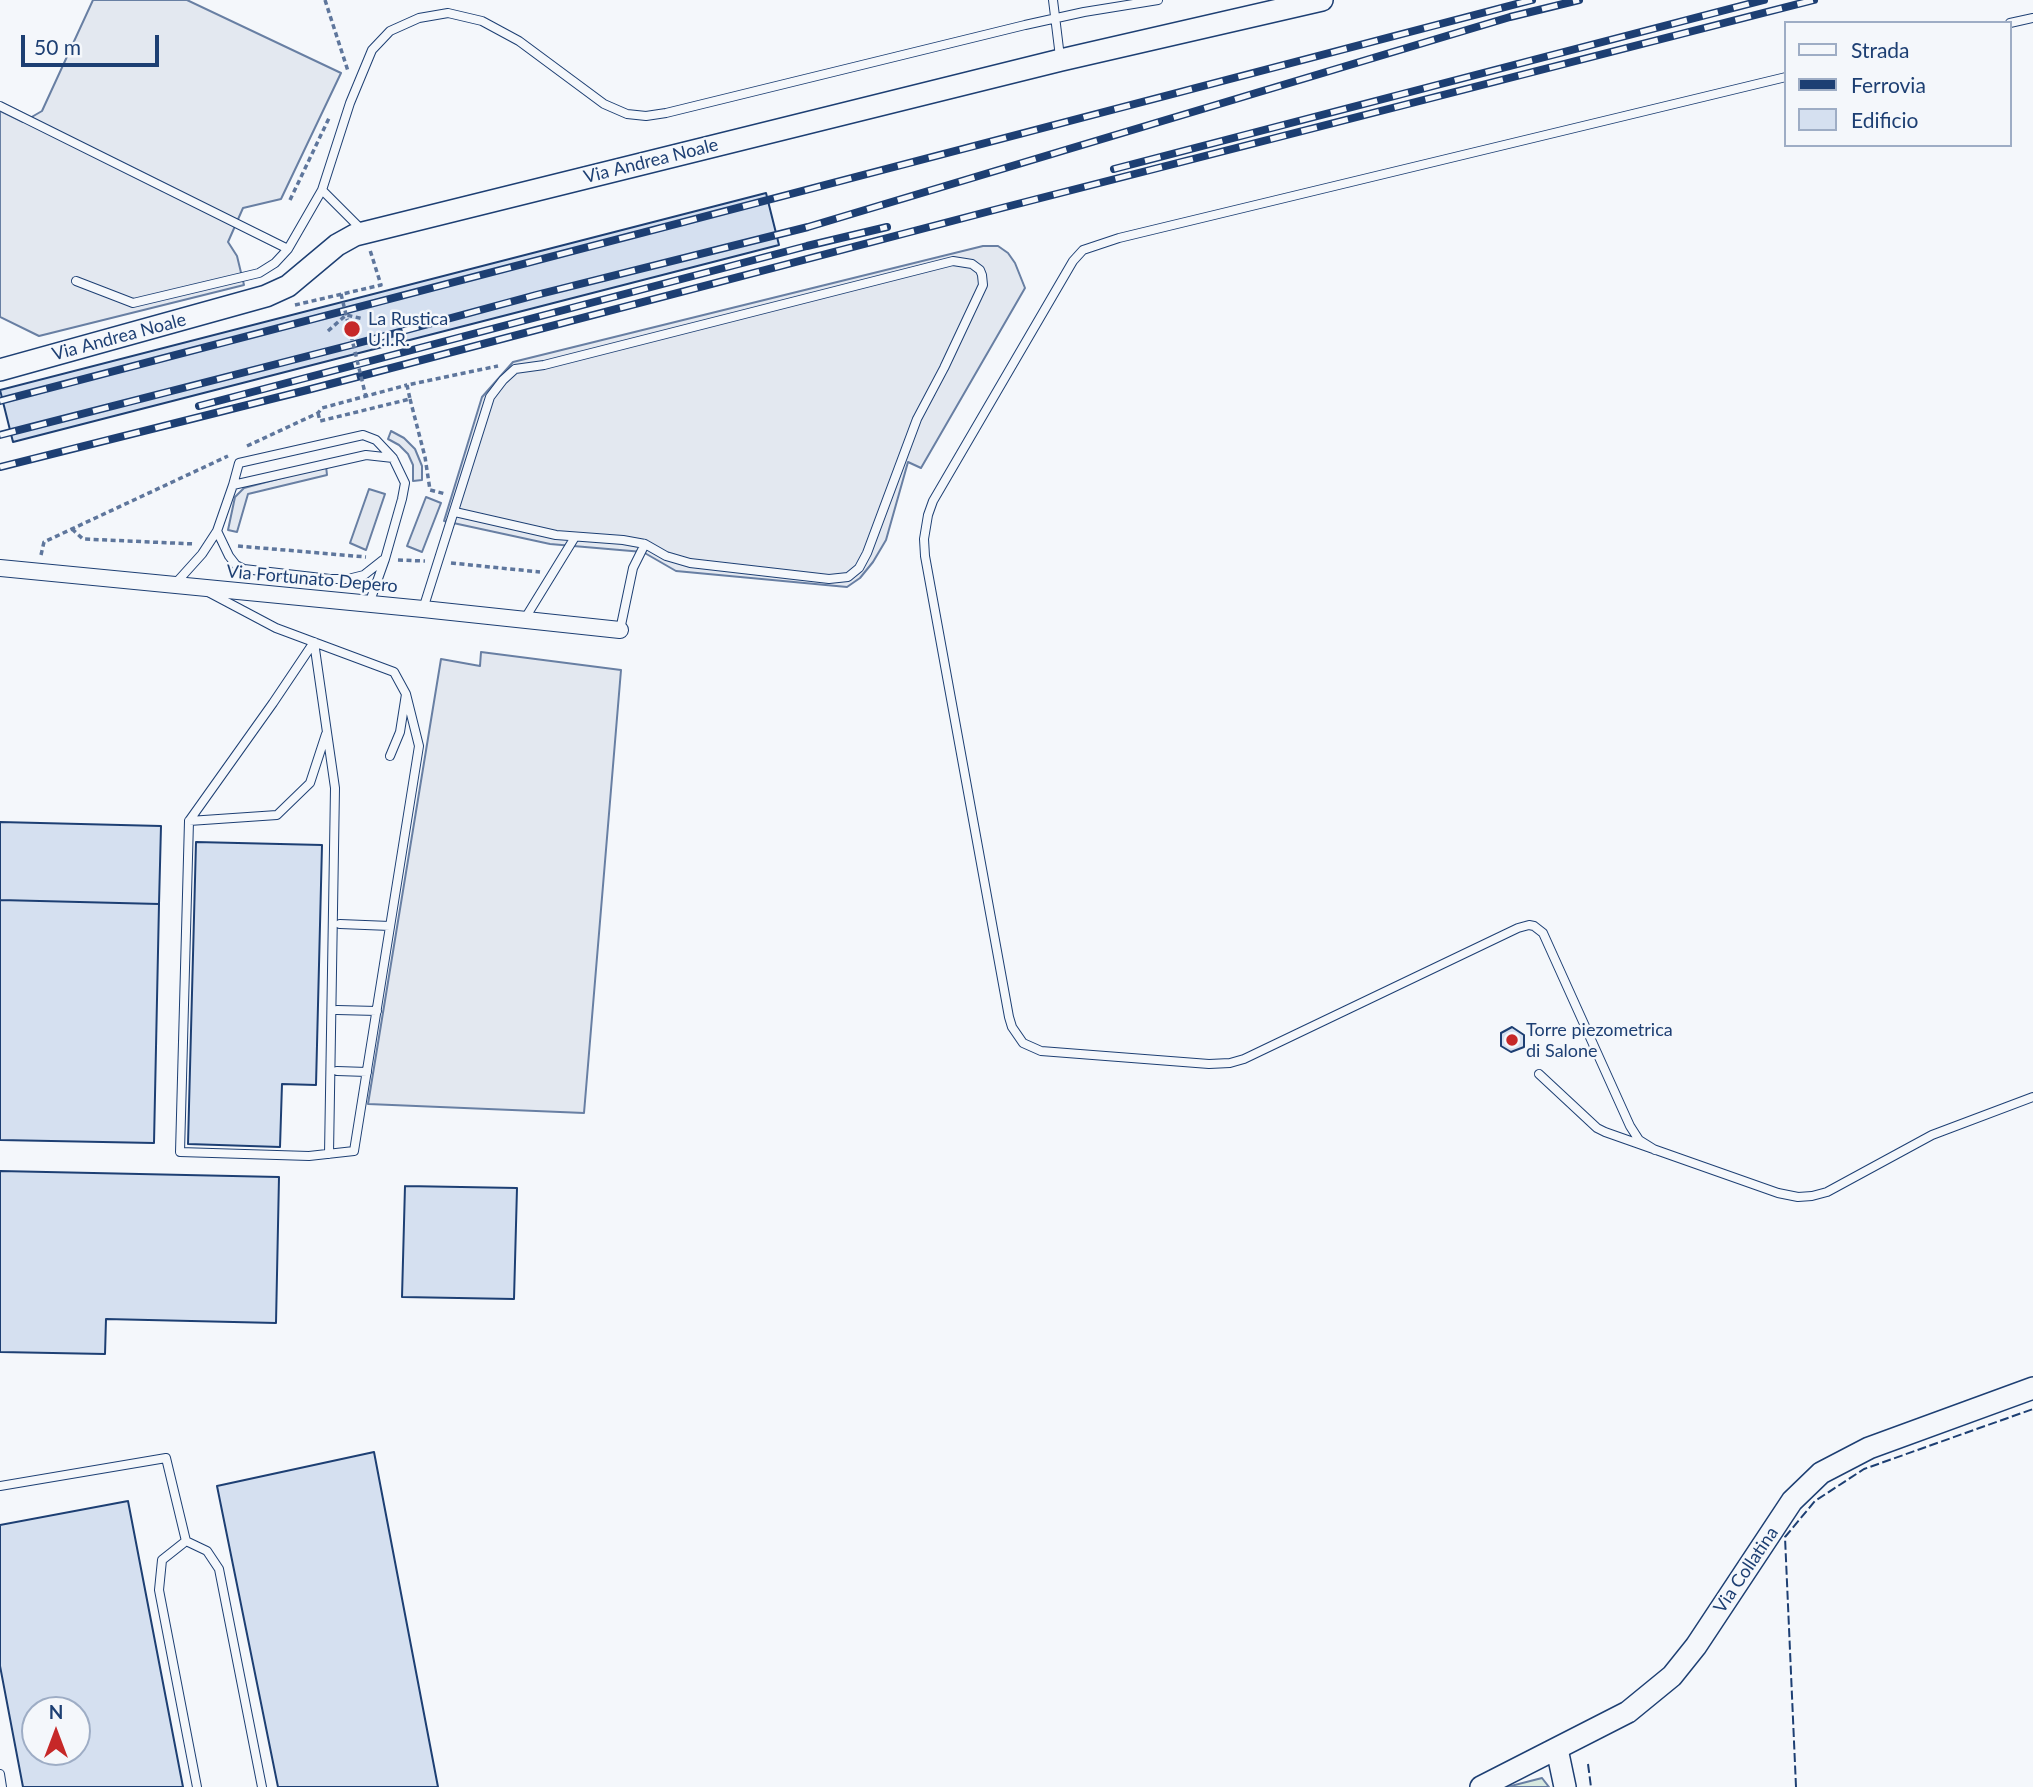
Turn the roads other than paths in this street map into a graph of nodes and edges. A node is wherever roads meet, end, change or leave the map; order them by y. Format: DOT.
graph roads {
  1 [pos="1053,0"];
  2 [pos="1158,0"];
  3 [pos="1322,0"];
  4 [pos="2033,18"];
  5 [pos="1055,19"];
  6 [pos="2012,23"];
  7 [pos="1061,60"];
  8 [pos="1784,78"];
  9 [pos="0,106"];
  10 [pos="323,190"];
  11 [pos="365,233"];
  12 [pos="288,249"];
  13 [pos="76,281"];
  14 [pos="0,370"];
  15 [pos="393,457"];
  16 [pos="233,485"];
  17 [pos="455,512"];
  18 [pos="217,531"];
  19 [pos="575,537"];
  20 [pos="645,544"];
  21 [pos="385,559"];
  22 [pos="0,568"];
  23 [pos="174,585"];
  24 [pos="201,588"];
  25 [pos="369,604"];
  26 [pos="423,609"];
  27 [pos="524,620"];
  28 [pos="620,630"];
  29 [pos="314,642"];
  30 [pos="406,694"];
  31 [pos="327,730"];
  32 [pos="390,756"];
  33 [pos="189,821"];
  34 [pos="340,924"];
  35 [pos="390,926"];
  36 [pos="337,1010"];
  37 [pos="377,1011"];
  38 [pos="337,1071"];
  39 [pos="367,1072"];
  40 [pos="1539,1074"];
  41 [pos="2033,1097"];
  42 [pos="1655,1150"];
  43 [pos="329,1154"];
  44 [pos="2033,1388"];
  45 [pos="0,1486"];
  46 [pos="186,1541"];
  47 [pos="1557,1749"];
  48 [pos="0,1773"];
  49 [pos="2,1787"];
  50 [pos="197,1787"];
  51 [pos="262,1787"];
  52 [pos="1481,1787"];
  53 [pos="1565,1787"];
  1 -- 5 [label="lane"];
  2 -- 5 [label="lane"];
  3 -- 7 [label="street, Via Andrea Noale"];
  4 -- 6 [label="lane"];
  5 -- 7 [label="lane"];
  5 -- 10 [label="lane"];
  7 -- 11 [label="street, Via Andrea Noale"];
  8 -- 42 [label="lane"];
  9 -- 12 [label="lane"];
  10 -- 11 [label="lane"];
  10 -- 12 [label="lane"];
  11 -- 14 [label="street, Via Andrea Noale"];
  12 -- 13 [label="lane"];
  15 -- 16 [label="lane"];
  15 -- 16 [label="lane"];
  15 -- 21 [label="lane"];
  16 -- 18 [label="lane"];
  17 -- 19 [label="lane"];
  17 -- 20 [label="lane"];
  17 -- 26 [label="lane"];
  18 -- 21 [label="lane"];
  18 -- 23 [label="lane"];
  19 -- 20 [label="lane"];
  19 -- 27 [label="lane"];
  20 -- 28 [label="lane"];
  21 -- 25 [label="lane"];
  22 -- 23 [label="street, Via Fortunato Depero"];
  23 -- 24 [label="street, Via Fortunato Depero"];
  24 -- 25 [label="street, Via Fortunato Depero"];
  24 -- 29 [label="lane"];
  25 -- 26 [label="street, Via Fortunato Depero"];
  26 -- 27 [label="street, Via Fortunato Depero"];
  27 -- 28 [label="street, Via Fortunato Depero"];
  29 -- 30 [label="lane"];
  29 -- 31 [label="lane"];
  29 -- 33 [label="lane"];
  30 -- 32 [label="lane"];
  30 -- 35 [label="lane"];
  31 -- 33 [label="lane"];
  31 -- 43 [label="lane"];
  33 -- 43 [label="lane"];
  34 -- 35 [label="lane"];
  35 -- 37 [label="lane"];
  36 -- 37 [label="lane"];
  37 -- 39 [label="lane"];
  38 -- 39 [label="lane"];
  39 -- 43 [label="lane"];
  40 -- 42 [label="lane"];
  41 -- 42 [label="lane"];
  44 -- 47 [label="street, Via Collatina"];
  45 -- 46 [label="lane"];
  46 -- 50 [label="lane"];
  46 -- 51 [label="lane"];
  47 -- 52 [label="street, Via Collatina"];
  47 -- 53 [label="street"];
  48 -- 49 [label="lane"];
}
